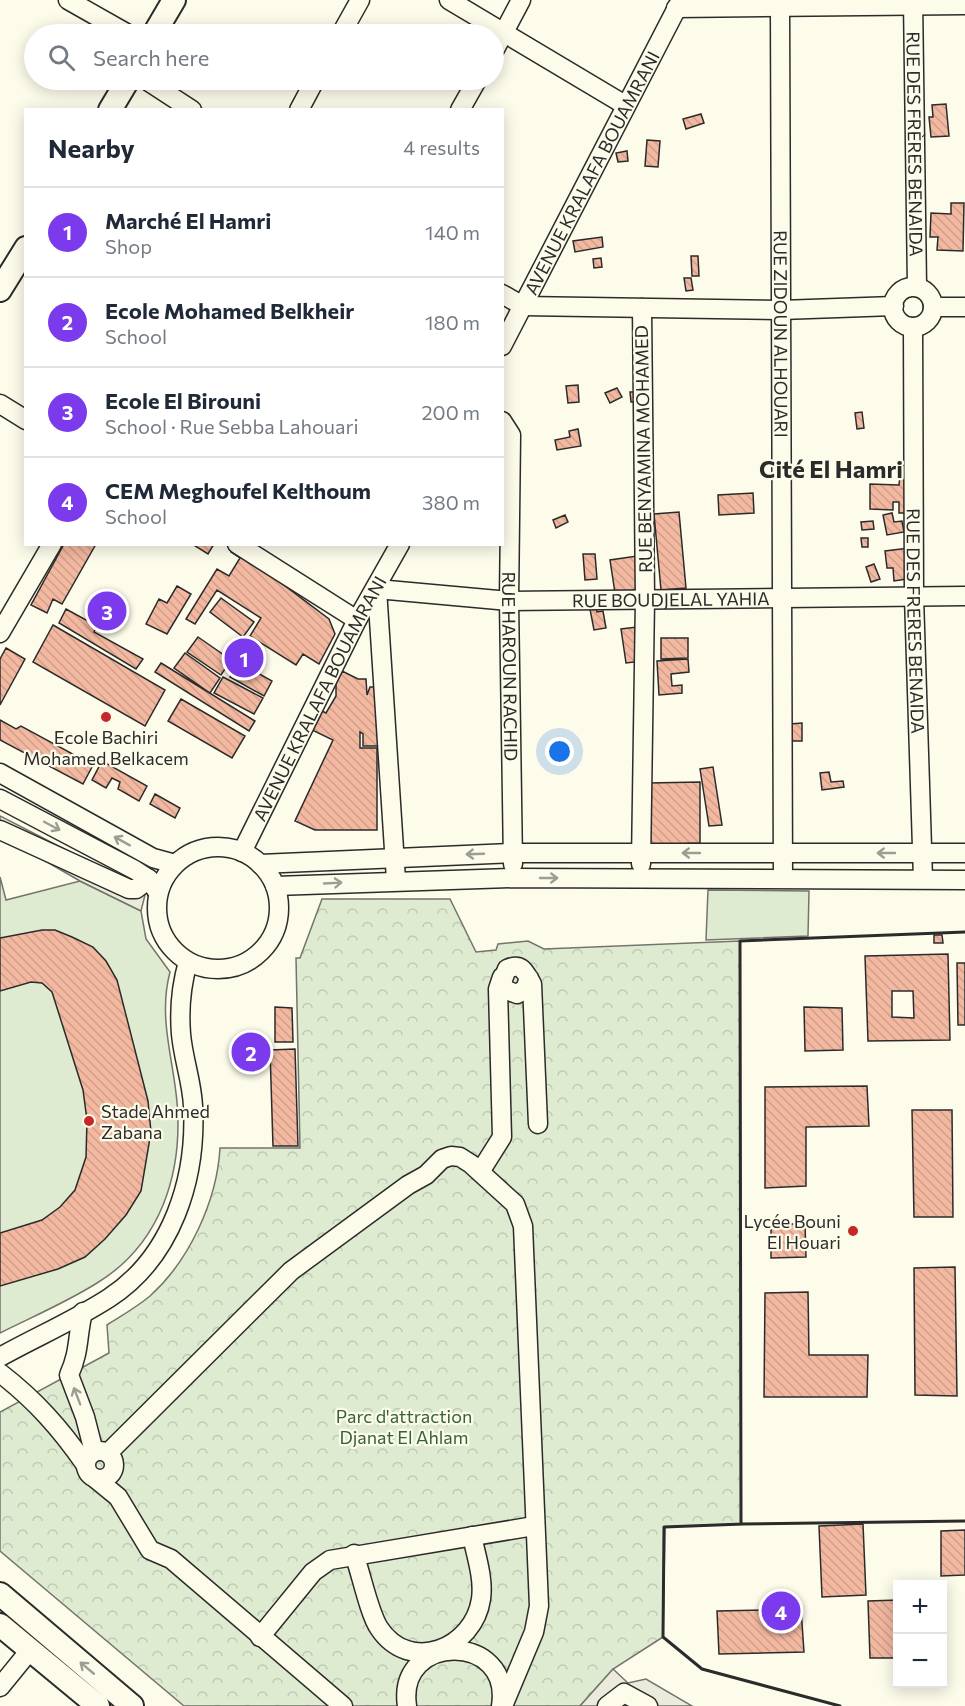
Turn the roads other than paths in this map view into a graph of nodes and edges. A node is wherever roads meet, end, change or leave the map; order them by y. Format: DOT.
graph roads {
  1 [pos="68,0"];
  2 [pos="174,0"];
  3 [pos="360,0"];
  4 [pos="449,0"];
  5 [pos="521,0"];
  6 [pos="913,3"];
  7 [pos="679,4"];
  8 [pos="965,5"];
  9 [pos="780,7"];
  10 [pos="110,24"];
  11 [pos="160,24"];
  12 [pos="346,24"];
  13 [pos="489,24"];
  14 [pos="504,33"];
  15 [pos="122,90"];
  16 [pos="161,90"];
  17 [pos="310,90"];
  18 [pos="471,90"];
  19 [pos="625,105"];
  20 [pos="111,108"];
  21 [pos="189,108"];
  22 [pos="300,108"];
  23 [pos="461,108"];
  24 [pos="24,251"];
  25 [pos="917,287"];
  26 [pos="0,290"];
  27 [pos="504,295"];
  28 [pos="523,306"];
  29 [pos="894,306"];
  30 [pos="933,307"];
  31 [pos="965,307"];
  32 [pos="642,308"];
  33 [pos="781,310"];
  34 [pos="913,327"];
  35 [pos="504,342"];
  36 [pos="0,404"];
  37 [pos="24,419"];
  38 [pos="504,424"];
  39 [pos="51,546"];
  40 [pos="240,546"];
  41 [pos="399,546"];
  42 [pos="377,589"];
  43 [pos="965,596"];
  44 [pos="914,597"];
  45 [pos="780,598"];
  46 [pos="645,599"];
  47 [pos="509,601"];
  48 [pos="357,620"];
  49 [pos="0,633"];
  50 [pos="0,773"];
  51 [pos="0,799"];
  52 [pos="0,830"];
  53 [pos="242,852"];
  54 [pos="783,852"];
  55 [pos="513,853"];
  56 [pos="640,853"];
  57 [pos="922,853"];
  58 [pos="965,853"];
  59 [pos="394,856"];
  60 [pos="175,864"];
  61 [pos="260,864"];
  62 [pos="513,878"];
  63 [pos="783,878"];
  64 [pos="641,879"];
  65 [pos="922,879"];
  66 [pos="396,880"];
  67 [pos="965,880"];
  68 [pos="154,886"];
  69 [pos="275,886"];
  70 [pos="188,962"];
  71 [pos="538,1124"];
  72 [pos="480,1172"];
  73 [pos="83,1312"];
  74 [pos="0,1356"];
  75 [pos="0,1373"];
  76 [pos="96,1456"];
  77 [pos="96,1479"];
  78 [pos="534,1526"];
  79 [pos="472,1536"];
  80 [pos="354,1554"];
  81 [pos="0,1594"];
  82 [pos="0,1625"];
  83 [pos="260,1636"];
  84 [pos="31,1649"];
  85 [pos="436,1652"];
  86 [pos="0,1687"];
  87 [pos="98,1706"];
  88 [pos="132,1706"];
  89 [pos="343,1706"];
  90 [pos="407,1706"];
  91 [pos="502,1706"];
  92 [pos="607,1706"];
  93 [pos="648,1706"];
  1 -- 10 [label="street"];
  2 -- 11 [label="main road"];
  3 -- 12 [label="street"];
  4 -- 13 [label="street"];
  5 -- 14 [label="street"];
  6 -- 8 [label="street"];
  6 -- 9 [label="street"];
  6 -- 25 [label="street, RUE DES FRÈRES BENAIDA"];
  7 -- 9 [label="street"];
  7 -- 19 [label="street, AVENUE KRALAFA BOUAMRANI"];
  9 -- 33 [label="street, RUE ZIDOUN ALHOUARI"];
  14 -- 19 [label="street"];
  15 -- 20 [label="main road"];
  16 -- 21 [label="street"];
  17 -- 22 [label="street"];
  18 -- 23 [label="street"];
  19 -- 28 [label="street, AVENUE KRALAFA BOUAMRANI"];
  24 -- 26 [label="main road"];
  25 -- 29 [label="street"];
  25 -- 30 [label="street"];
  27 -- 28 [label="street"];
  28 -- 32 [label="street"];
  28 -- 35 [label="street, AVENUE KRALAFA BOUAMRANI"];
  29 -- 33 [label="street"];
  29 -- 34 [label="street"];
  30 -- 31 [label="street"];
  30 -- 34 [label="street"];
  32 -- 33 [label="street"];
  32 -- 46 [label="street, RUE BENYAMINA MOHAMED"];
  33 -- 45 [label="street, RUE ZIDOUN ALHOUARI"];
  34 -- 44 [label="street, RUE DES FRERES BENAIDA"];
  36 -- 37 [label="street"];
  38 -- 47 [label="street, RUE HAROUN RACHID"];
  39 -- 49 [label="street"];
  40 -- 48 [label="street"];
  41 -- 42 [label="street, AVENUE KRALAFA BOUAMRANI"];
  42 -- 47 [label="street, RUE BOUDJELAL YAHIA"];
  42 -- 48 [label="street, AVENUE KRALAFA BOUAMRANI"];
  42 -- 59 [label="street"];
  43 -- 44 [label="street, RUE BOUDJELAL YAHIA"];
  44 -- 45 [label="street, RUE BOUDJELAL YAHIA"];
  44 -- 57 [label="street, RUE DES FRERES BENAIDA"];
  45 -- 46 [label="street, RUE BOUDJELAL YAHIA"];
  45 -- 54 [label="street, RUE ZIDOUN ALHOUARI"];
  46 -- 47 [label="street, RUE BOUDJELAL YAHIA"];
  46 -- 56 [label="street, RUE BENYAMINA MOHAMED"];
  47 -- 55 [label="street, RUE HAROUN RACHID"];
  48 -- 53 [label="street, AVENUE KRALAFA BOUAMRANI"];
  60 -- 50 [label="street, one-way"];
  51 -- 68 [label="street, one-way"];
  52 -- 68 [label="street"];
  53 -- 60 [label="street"];
  53 -- 61 [label="street"];
  54 -- 56 [label="street, one-way"];
  57 -- 54 [label="street, one-way"];
  54 -- 63 [label="street, RUE ZIDOUN ALHOUARI"];
  55 -- 56 [label="street"];
  55 -- 59 [label="street, one-way"];
  55 -- 62 [label="street, RUE HAROUN RACHID"];
  56 -- 64 [label="street, RUE BENYAMINA MOHAMED"];
  57 -- 58 [label="street"];
  57 -- 65 [label="street, RUE DES FRERES BENAIDA"];
  59 -- 61 [label="street"];
  59 -- 66 [label="street"];
  60 -- 68 [label="street"];
  61 -- 69 [label="street"];
  62 -- 64 [label="street, one-way"];
  62 -- 66 [label="street"];
  63 -- 64 [label="street"];
  63 -- 65 [label="street"];
  65 -- 67 [label="street"];
  69 -- 66 [label="street, one-way"];
  68 -- 70 [label="street"];
  69 -- 70 [label="street"];
  70 -- 73 [label="street"];
  71 -- 72 [label="street"];
  72 -- 76 [label="street"];
  72 -- 78 [label="street"];
  73 -- 74 [label="street"];
  76 -- 73 [label="street, one-way"];
  75 -- 76 [label="street"];
  76 -- 77 [label="street"];
  76 -- 77 [label="street"];
  77 -- 83 [label="street"];
  78 -- 79 [label="street"];
  78 -- 91 [label="street"];
  79 -- 80 [label="street"];
  79 -- 85 [label="street"];
  80 -- 83 [label="street"];
  80 -- 85 [label="street"];
  88 -- 81 [label="main road, one-way"];
  82 -- 84 [label="main road"];
  83 -- 89 [label="street"];
  84 -- 86 [label="street"];
  84 -- 87 [label="main road"];
  85 -- 90 [label="street"];
  85 -- 91 [label="street"];
  92 -- 93 [label="street"];
}
